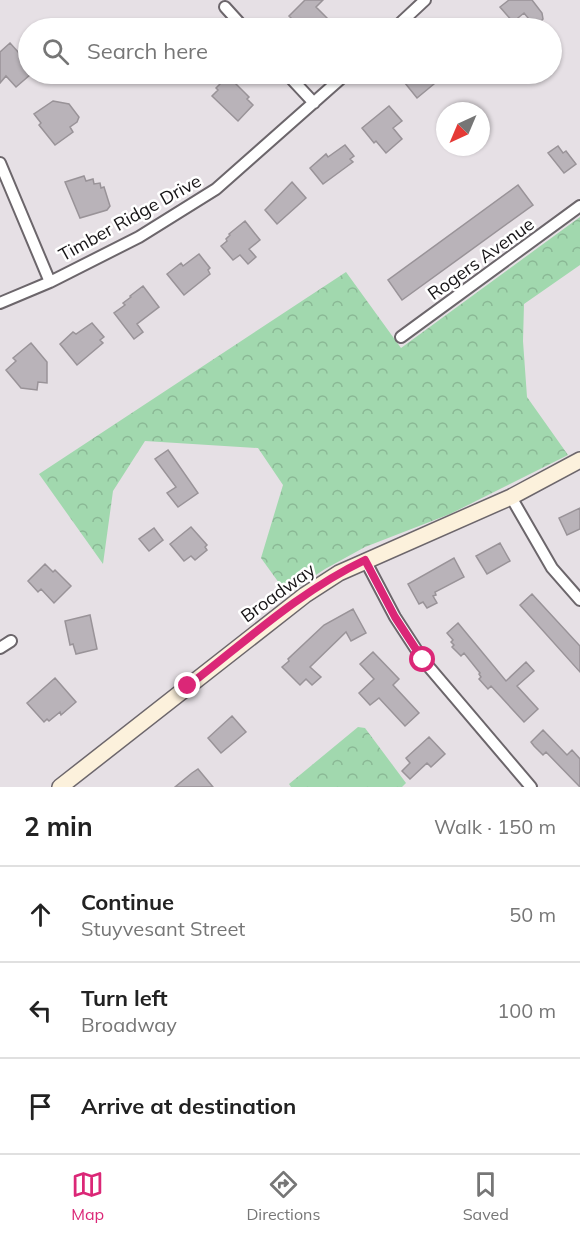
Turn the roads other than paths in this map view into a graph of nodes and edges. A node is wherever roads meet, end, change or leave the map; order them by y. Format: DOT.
graph roads {
  1 [pos="425,0"];
  2 [pos="225,7"];
  3 [pos="235,18"];
  4 [pos="406,18"];
  5 [pos="296,84"];
  6 [pos="335,84"];
  7 [pos="314,103"];
  8 [pos="0,163"];
  9 [pos="580,206"];
  10 [pos="50,282"];
  11 [pos="0,303"];
  12 [pos="401,338"];
  13 [pos="580,460"];
  14 [pos="511,497"];
  15 [pos="365,560"];
  16 [pos="580,600"];
  17 [pos="11,641"];
  18 [pos="0,648"];
  19 [pos="60,787"];
  20 [pos="531,787"];
  1 -- 4 [label="street"];
  2 -- 3 [label="street"];
  5 -- 7 [label="street"];
  6 -- 7 [label="street, Timber Ridge Drive"];
  7 -- 10 [label="street, Timber Ridge Drive"];
  8 -- 10 [label="street"];
  9 -- 12 [label="street, Rogers Avenue"];
  10 -- 11 [label="street, Timber Ridge Drive"];
  13 -- 14 [label="main road, Broadway"];
  14 -- 15 [label="main road, Broadway"];
  14 -- 16 [label="street"];
  15 -- 19 [label="main road, Broadway"];
  15 -- 20 [label="street"];
  17 -- 18 [label="street"];
}
